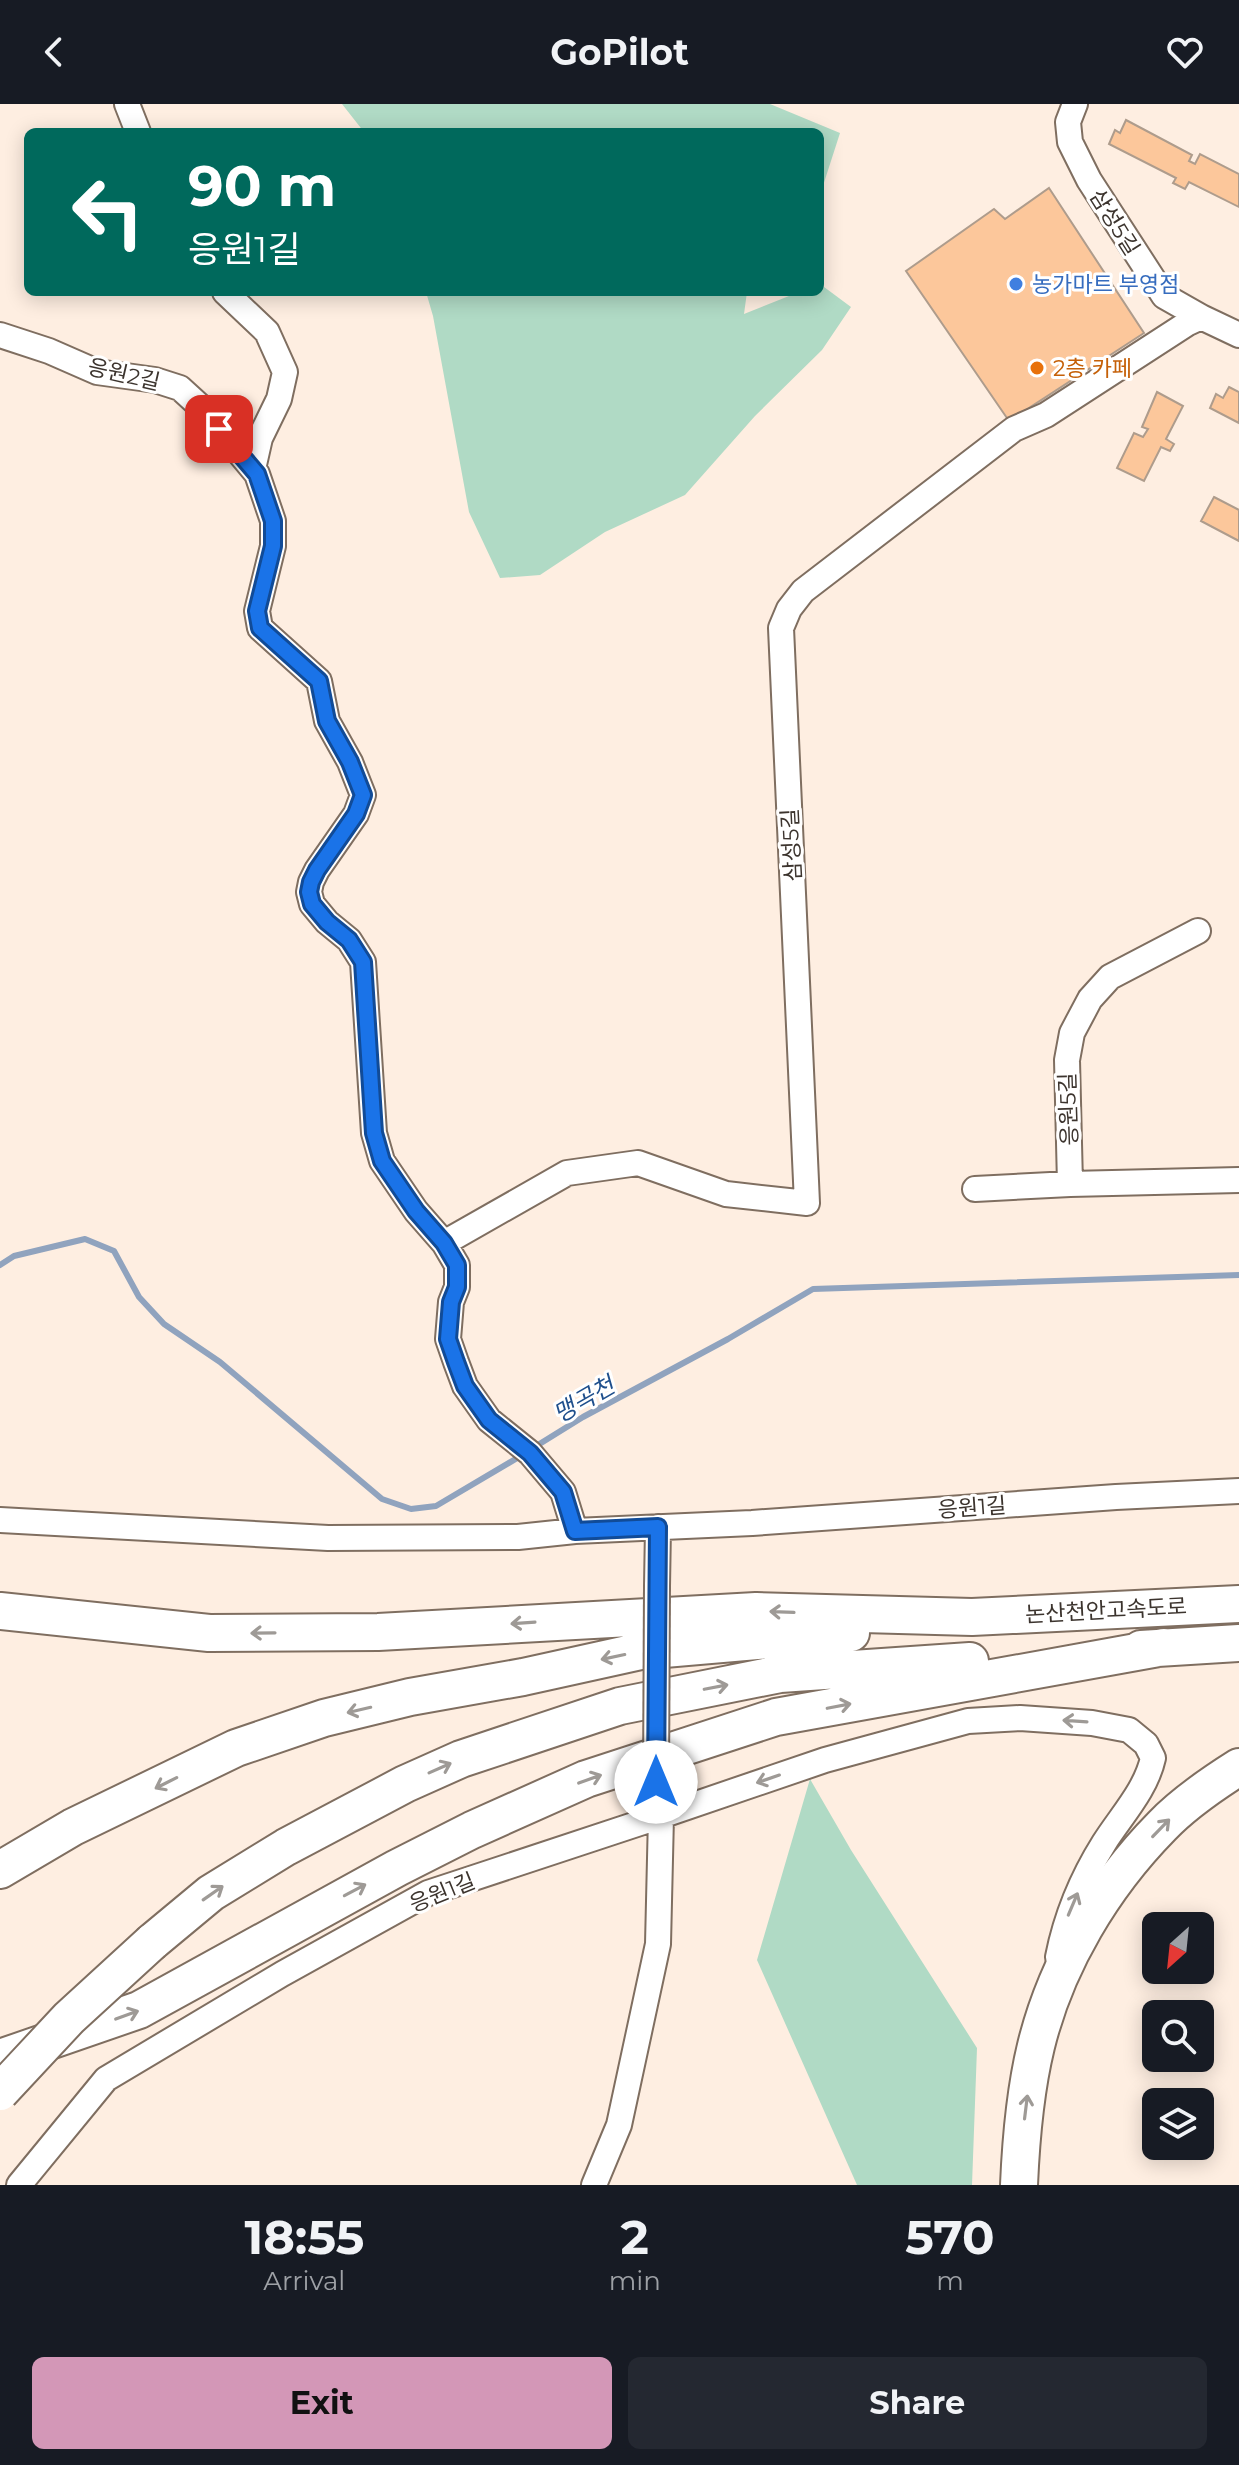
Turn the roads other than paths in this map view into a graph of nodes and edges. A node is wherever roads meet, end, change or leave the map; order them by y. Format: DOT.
graph roads {
  1 [pos="127,104"];
  2 [pos="1075,104"];
  3 [pos="136,128"];
  4 [pos="229,296"];
  5 [pos="1201,317"];
  6 [pos="0,335"];
  7 [pos="1239,335"];
  8 [pos="253,469"];
  9 [pos="1198,931"];
  10 [pos="1239,1180"];
  11 [pos="1070,1184"];
  12 [pos="975,1189"];
  13 [pos="444,1243"];
  14 [pos="1239,1491"];
  15 [pos="0,1520"];
  16 [pos="658,1527"];
  17 [pos="575,1531"];
  18 [pos="1239,1604"];
  19 [pos="0,1611"];
  20 [pos="972,1617"];
  21 [pos="1239,1643"];
  22 [pos="1164,1647"];
  23 [pos="1239,1767"];
  24 [pos="661,1816"];
  25 [pos="0,1870"];
  26 [pos="1048,2007"];
  27 [pos="0,2058"];
  28 [pos="0,2092"];
  29 [pos="19,2185"];
  30 [pos="594,2185"];
  31 [pos="1019,2185"];
  1 -- 3 [label="street"];
  2 -- 5 [label="street, 삼성5길"];
  4 -- 8 [label="street"];
  5 -- 7 [label="street, 삼성5길"];
  5 -- 13 [label="street, 삼성5길"];
  6 -- 8 [label="street, 응원2길"];
  8 -- 13 [label="street, 응원2길"];
  9 -- 11 [label="street, 응원5길"];
  10 -- 11 [label="street"];
  11 -- 12 [label="street"];
  13 -- 17 [label="street, 응원2길"];
  14 -- 16 [label="street, 응원1길"];
  15 -- 17 [label="street, 응원1길"];
  16 -- 17 [label="street, 응원1길"];
  16 -- 24 [label="street, bridge"];
  18 -- 20 [label="highway, 논산천안고속도로"];
  20 -- 19 [label="highway, one-way"];
  20 -- 25 [label="highway, one-way"];
  21 -- 22 [label="highway, 논산천안고속도로"];
  27 -- 22 [label="highway, one-way"];
  28 -- 22 [label="highway, one-way, bridge"];
  26 -- 23 [label="highway, one-way"];
  26 -- 24 [label="street, 응원1길, one-way"];
  24 -- 29 [label="street, 응원1길"];
  24 -- 30 [label="street"];
  31 -- 26 [label="highway, one-way"];
}
